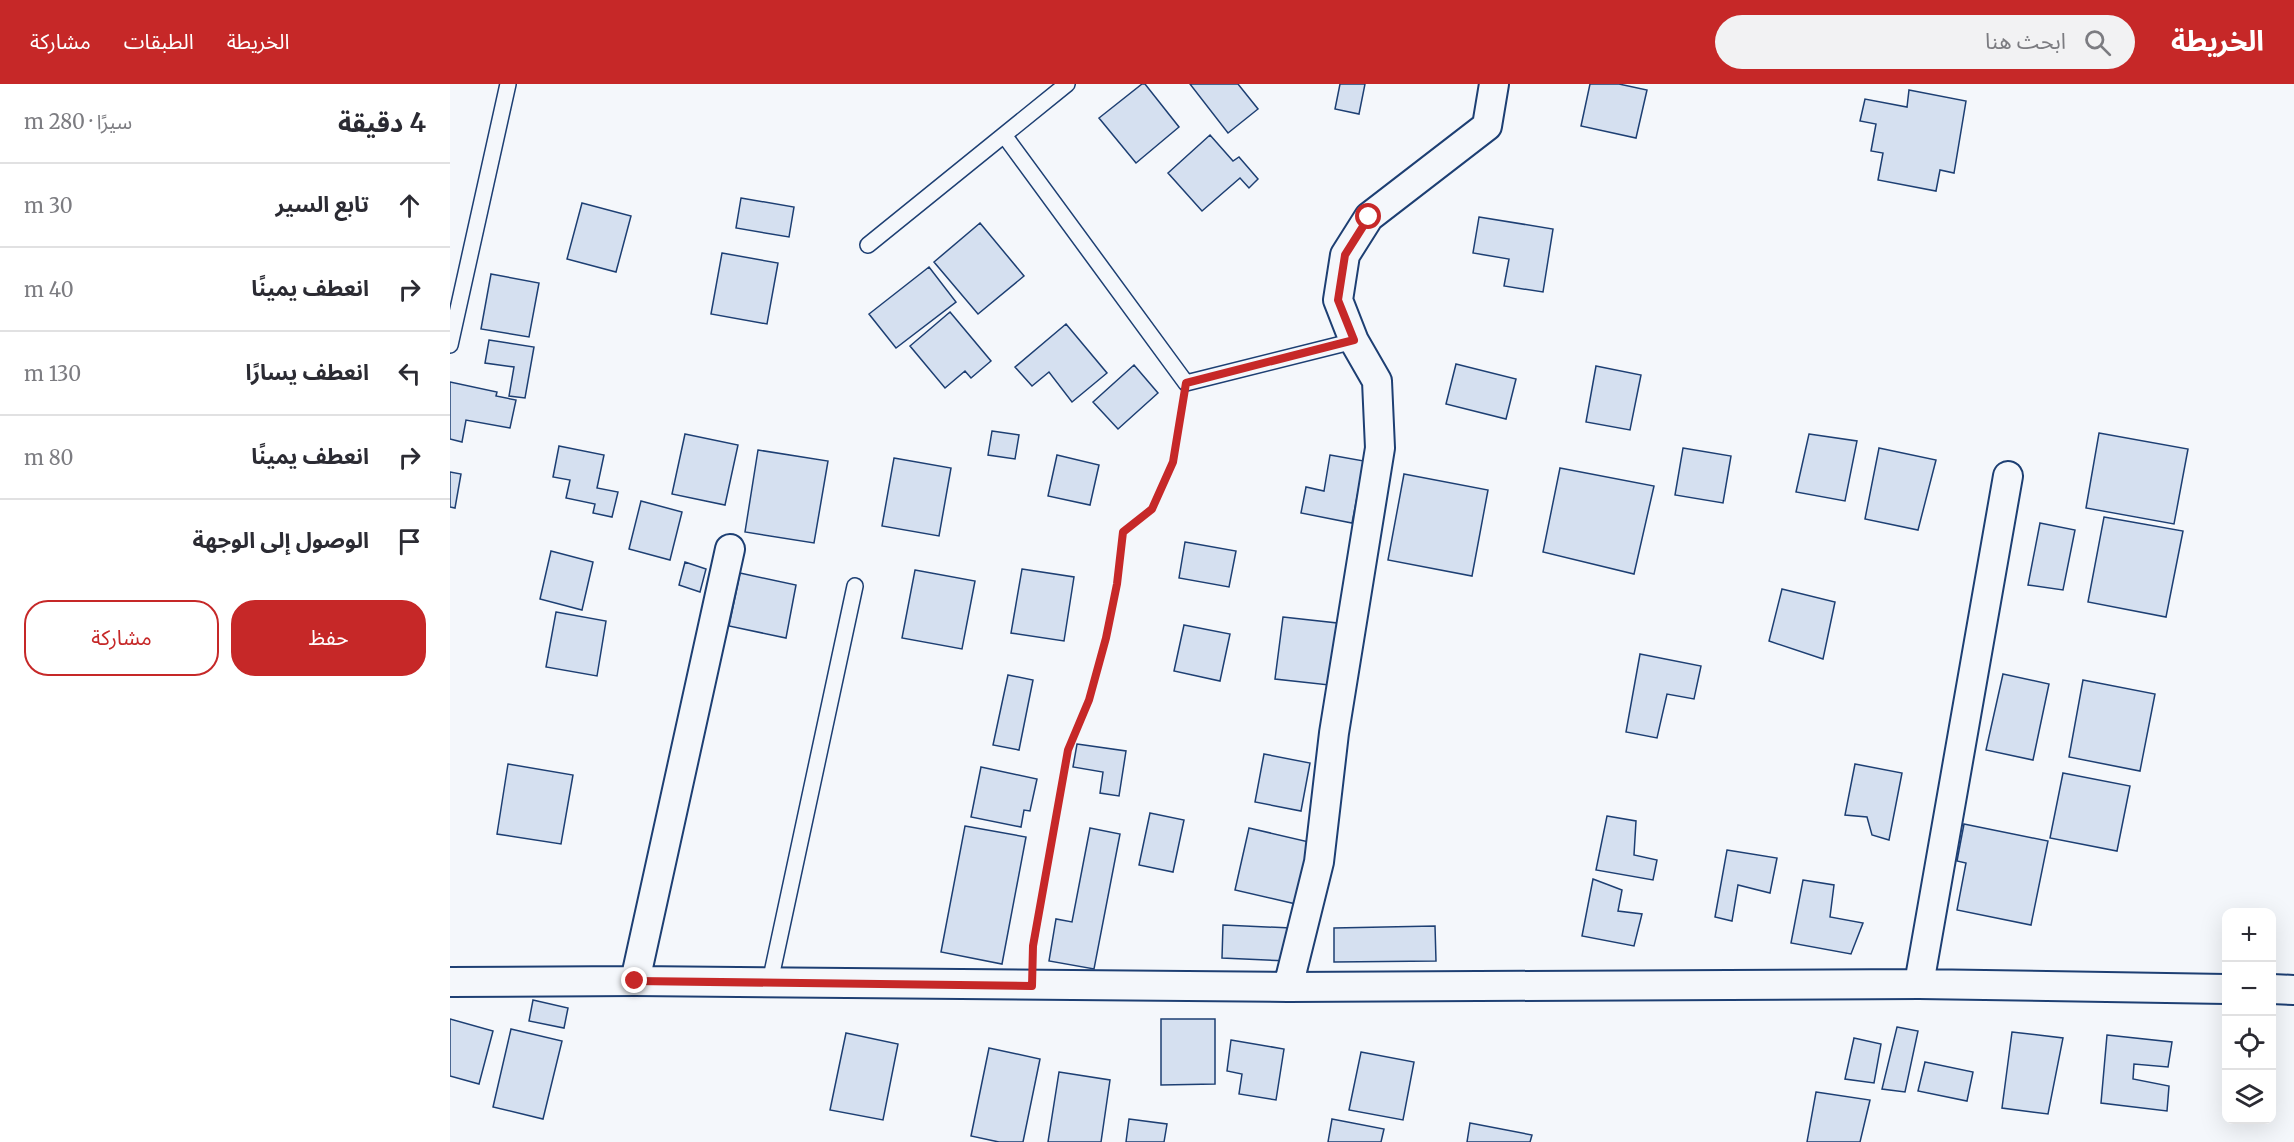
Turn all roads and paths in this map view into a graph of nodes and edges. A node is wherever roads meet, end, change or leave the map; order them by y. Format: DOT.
graph roads {
  1 [pos="508,84"];
  2 [pos="1067,84"];
  3 [pos="1494,84"];
  4 [pos="1004,135"];
  5 [pos="868,245"];
  6 [pos="1354,340"];
  7 [pos="450,345"];
  8 [pos="1186,383"];
  9 [pos="2008,476"];
  10 [pos="730,549"];
  11 [pos="855,586"];
  12 [pos="635,981"];
  13 [pos="450,982"];
  14 [pos="770,982"];
  15 [pos="1918,984"];
  16 [pos="1032,986"];
  17 [pos="1288,987"];
  18 [pos="2222,989"];
  19 [pos="2276,990"];
  20 [pos="2294,990"];
  1 -- 7 [label="lane"];
  2 -- 4 [label="lane"];
  3 -- 6 [label="street"];
  4 -- 5 [label="lane"];
  4 -- 8 [label="lane"];
  6 -- 8 [label="lane"];
  6 -- 17 [label="street"];
  8 -- 16 [label="path"];
  9 -- 15 [label="street"];
  10 -- 12 [label="street"];
  11 -- 14 [label="lane"];
  12 -- 13 [label="street"];
  12 -- 14 [label="street"];
  14 -- 16 [label="street"];
  15 -- 17 [label="street"];
  15 -- 18 [label="street"];
  16 -- 17 [label="street"];
  19 -- 20 [label="street"];
}
